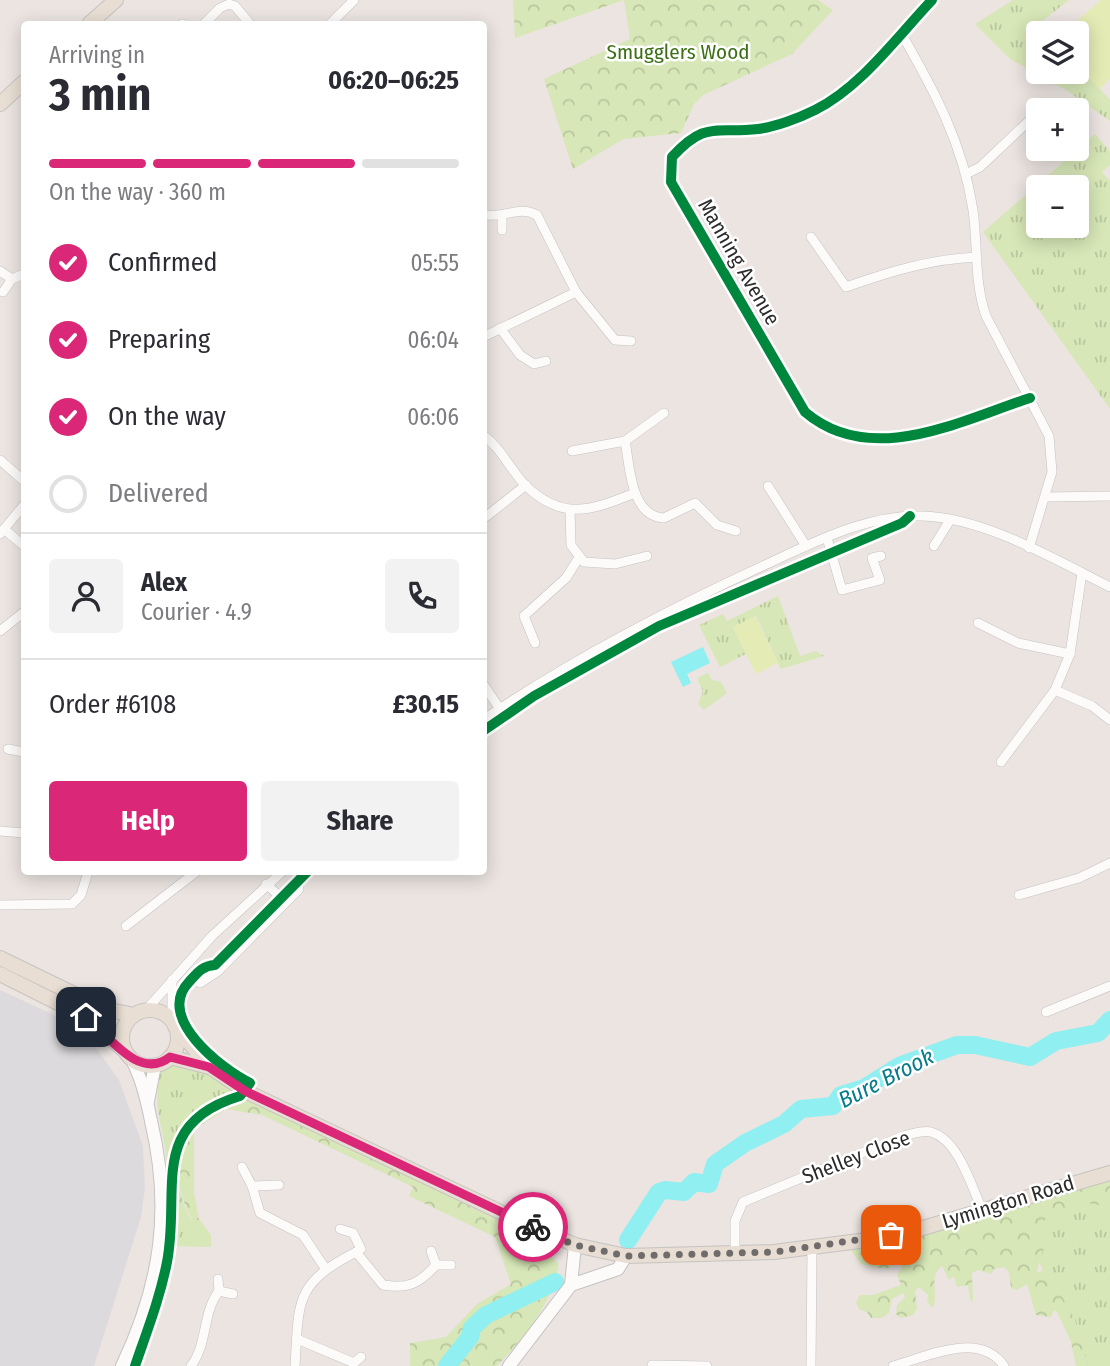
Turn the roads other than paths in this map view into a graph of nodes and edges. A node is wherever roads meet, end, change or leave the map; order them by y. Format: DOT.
graph roads {
  1 [pos="116,0"];
  2 [pos="354,0"];
  3 [pos="932,0"];
  4 [pos="92,21"];
  5 [pos="207,21"];
  6 [pos="248,21"];
  7 [pos="333,21"];
  8 [pos="901,33"];
  9 [pos="21,85"];
  10 [pos="0,104"];
  11 [pos="1026,124"];
  12 [pos="966,174"];
  13 [pos="487,215"];
  14 [pos="502,218"];
  15 [pos="502,230"];
  16 [pos="811,237"];
  17 [pos="976,257"];
  18 [pos="0,271"];
  19 [pos="21,275"];
  20 [pos="12,279"];
  21 [pos="3,292"];
  22 [pos="576,292"];
  23 [pos="500,328"];
  24 [pos="487,335"];
  25 [pos="631,341"];
  26 [pos="546,361"];
  27 [pos="534,364"];
  28 [pos="533,375"];
  29 [pos="1030,398"];
  30 [pos="664,413"];
  31 [pos="487,440"];
  32 [pos="625,441"];
  33 [pos="572,451"];
  34 [pos="0,460"];
  35 [pos="21,478"];
  36 [pos="526,485"];
  37 [pos="768,486"];
  38 [pos="635,493"];
  39 [pos="1110,496"];
  40 [pos="1047,497"];
  41 [pos="21,509"];
  42 [pos="570,510"];
  43 [pos="487,516"];
  44 [pos="950,520"];
  45 [pos="736,531"];
  46 [pos="2,532"];
  47 [pos="827,538"];
  48 [pos="21,544"];
  49 [pos="806,546"];
  50 [pos="934,546"];
  51 [pos="1029,548"];
  52 [pos="647,556"];
  53 [pos="881,556"];
  54 [pos="578,559"];
  55 [pos="1082,573"];
  56 [pos="1110,587"];
  57 [pos="21,614"];
  58 [pos="978,623"];
  59 [pos="0,631"];
  60 [pos="535,643"];
  61 [pos="1070,654"];
  62 [pos="487,690"];
  63 [pos="1055,690"];
  64 [pos="500,709"];
  65 [pos="487,717"];
  66 [pos="1110,720"];
  67 [pos="8,749"];
  68 [pos="21,751"];
  69 [pos="1001,762"];
  70 [pos="0,831"];
  71 [pos="21,833"];
  72 [pos="0,840"];
  73 [pos="1110,863"];
  74 [pos="87,875"];
  75 [pos="192,875"];
  76 [pos="278,875"];
  77 [pos="266,884"];
  78 [pos="299,889"];
  79 [pos="1019,895"];
  80 [pos="286,902"];
  81 [pos="0,905"];
  82 [pos="126,926"];
  83 [pos="0,958"];
  84 [pos="0,974"];
  85 [pos="172,980"];
  86 [pos="200,983"];
  87 [pos="1110,986"];
  88 [pos="140,1012"];
  89 [pos="1046,1012"];
  90 [pos="174,1024"];
  91 [pos="129,1056"];
  92 [pos="170,1057"];
  93 [pos="155,1065"];
  94 [pos="209,1067"];
  95 [pos="147,1101"];
  96 [pos="242,1167"];
  97 [pos="1110,1172"];
  98 [pos="279,1185"];
  99 [pos="252,1186"];
  100 [pos="982,1209"];
  101 [pos="340,1230"];
  102 [pos="578,1241"];
  103 [pos="812,1248"];
  104 [pos="431,1251"];
  105 [pos="356,1252"];
  106 [pos="626,1252"];
  107 [pos="735,1254"];
  108 [pos="436,1265"];
  109 [pos="451,1265"];
  110 [pos="325,1268"];
  111 [pos="218,1279"];
  112 [pos="571,1285"];
  113 [pos="219,1291"];
  114 [pos="233,1294"];
  115 [pos="297,1339"];
  116 [pos="356,1362"];
  117 [pos="652,1365"];
  118 [pos="122,1366"];
  119 [pos="191,1366"];
  120 [pos="295,1366"];
  121 [pos="509,1366"];
  122 [pos="707,1366"];
  123 [pos="811,1366"];
  124 [pos="893,1366"];
  125 [pos="1004,1366"];
  1 -- 4 [label="main road"];
  2 -- 7 [label="street"];
  3 -- 8 [label="street, Manning Avenue"];
  5 -- 6 [label="street"];
  8 -- 12 [label="street"];
  8 -- 29 [label="street, Manning Avenue"];
  9 -- 10 [label="main road"];
  11 -- 12 [label="street"];
  12 -- 17 [label="street"];
  13 -- 14 [label="street"];
  14 -- 15 [label="street"];
  14 -- 22 [label="street"];
  16 -- 17 [label="street"];
  17 -- 29 [label="street"];
  18 -- 20 [label="street"];
  19 -- 20 [label="street"];
  20 -- 21 [label="street"];
  22 -- 23 [label="street"];
  22 -- 25 [label="street"];
  23 -- 24 [label="street"];
  23 -- 27 [label="street"];
  26 -- 27 [label="street"];
  27 -- 28 [label="street"];
  29 -- 40 [label="street"];
  30 -- 32 [label="street"];
  31 -- 36 [label="street"];
  32 -- 33 [label="street"];
  32 -- 38 [label="street"];
  34 -- 35 [label="street"];
  36 -- 42 [label="street"];
  36 -- 43 [label="street"];
  37 -- 49 [label="street"];
  38 -- 42 [label="street"];
  38 -- 45 [label="street"];
  39 -- 40 [label="street"];
  40 -- 51 [label="street"];
  41 -- 46 [label="street"];
  42 -- 54 [label="street"];
  44 -- 47 [label="street"];
  44 -- 50 [label="street"];
  44 -- 51 [label="street"];
  46 -- 48 [label="street"];
  47 -- 49 [label="street"];
  47 -- 53 [label="street"];
  49 -- 64 [label="street"];
  51 -- 55 [label="street"];
  52 -- 54 [label="street"];
  54 -- 60 [label="street"];
  55 -- 56 [label="street"];
  55 -- 61 [label="street"];
  57 -- 59 [label="street"];
  58 -- 61 [label="street"];
  61 -- 63 [label="street"];
  62 -- 64 [label="street"];
  63 -- 66 [label="street"];
  63 -- 69 [label="street"];
  64 -- 65 [label="street"];
  67 -- 68 [label="street"];
  70 -- 71 [label="street"];
  70 -- 72 [label="street"];
  73 -- 79 [label="street"];
  74 -- 81 [label="street"];
  75 -- 82 [label="street"];
  76 -- 77 [label="street"];
  77 -- 80 [label="street"];
  77 -- 85 [label="street"];
  78 -- 80 [label="street"];
  80 -- 86 [label="street"];
  83 -- 88 [label="main road"];
  84 -- 91 [label="main road"];
  85 -- 88 [label="street"];
  85 -- 90 [label="street"];
  87 -- 89 [label="street"];
  88 -- 90 [label="main road"];
  88 -- 91 [label="main road"];
  90 -- 92 [label="main road"];
  90 -- 94 [label="main road"];
  91 -- 93 [label="main road"];
  91 -- 95 [label="street"];
  92 -- 93 [label="main road"];
  92 -- 94 [label="main road"];
  93 -- 95 [label="street"];
  94 -- 102 [label="main road, Lymington Road"];
  95 -- 118 [label="street"];
  96 -- 99 [label="street"];
  97 -- 100 [label="main road, Lymington Road"];
  98 -- 99 [label="street"];
  99 -- 110 [label="street"];
  100 -- 103 [label="main road, Lymington Road"];
  100 -- 107 [label="street, Shelley Close"];
  101 -- 105 [label="street"];
  102 -- 106 [label="main road, Lymington Road"];
  102 -- 112 [label="street"];
  103 -- 107 [label="main road, Lymington Road"];
  103 -- 123 [label="street"];
  104 -- 108 [label="street"];
  105 -- 108 [label="street"];
  105 -- 110 [label="street"];
  106 -- 107 [label="main road, Lymington Road"];
  106 -- 112 [label="street"];
  108 -- 109 [label="street"];
  110 -- 115 [label="street"];
  111 -- 113 [label="street"];
  112 -- 121 [label="street"];
  113 -- 114 [label="street"];
  113 -- 119 [label="street"];
  115 -- 116 [label="street"];
  115 -- 120 [label="street"];
  117 -- 122 [label="street"];
  124 -- 125 [label="street"];
}
